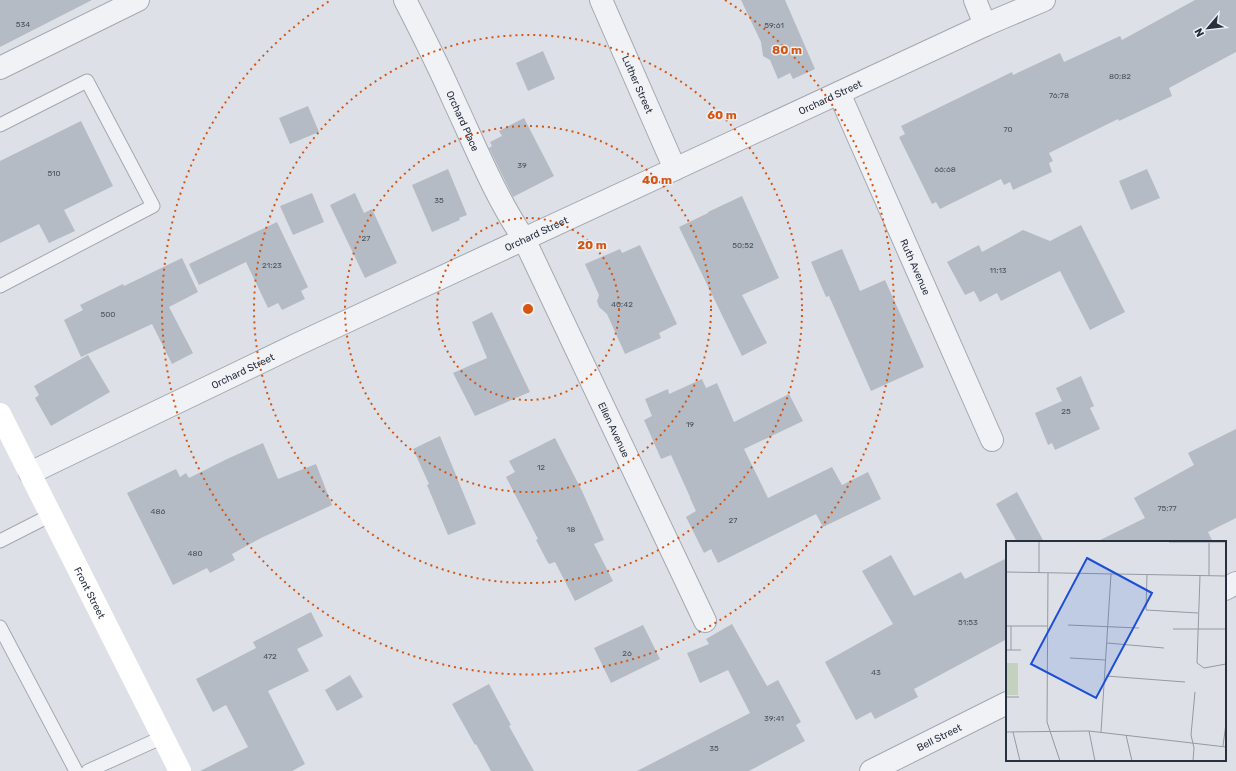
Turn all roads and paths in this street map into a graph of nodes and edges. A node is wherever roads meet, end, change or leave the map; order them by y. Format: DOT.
graph roads {
  1 [pos="138,0"];
  2 [pos="405,0"];
  3 [pos="601,0"];
  4 [pos="975,0"];
  5 [pos="1044,0"];
  6 [pos="985,25"];
  7 [pos="0,68"];
  8 [pos="839,93"];
  9 [pos="1,125"];
  10 [pos="675,169"];
  11 [pos="524,239"];
  12 [pos="0,286"];
  13 [pos="0,414"];
  14 [pos="992,440"];
  15 [pos="30,473"];
  16 [pos="51,515"];
  17 [pos="0,541"];
  18 [pos="1236,583"];
  19 [pos="1226,588"];
  20 [pos="705,621"];
  21 [pos="0,628"];
  22 [pos="1006,704"];
  23 [pos="163,737"];
  24 [pos="76,771"];
  25 [pos="88,771"];
  26 [pos="180,771"];
  27 [pos="871,771"];
  1 -- 7 [label="street"];
  2 -- 11 [label="street, Orchard Place"];
  3 -- 10 [label="street, Luther Street"];
  4 -- 6 [label="street"];
  5 -- 6 [label="street, Orchard Street"];
  6 -- 8 [label="street, Orchard Street"];
  8 -- 10 [label="street, Orchard Street"];
  8 -- 14 [label="street, Ruth Avenue"];
  9 -- 12 [label="lane"];
  10 -- 11 [label="street, Orchard Street"];
  11 -- 15 [label="street, Orchard Street"];
  11 -- 20 [label="street, Ellen Avenue"];
  13 -- 15 [label="main road, Front Street"];
  15 -- 16 [label="main road, Front Street"];
  16 -- 17 [label="lane"];
  16 -- 23 [label="main road, Front Street"];
  18 -- 19 [label="street"];
  21 -- 24 [label="lane"];
  22 -- 27 [label="street, Bell Street"];
  23 -- 25 [label="lane"];
  23 -- 26 [label="main road, Front Street"];
}
